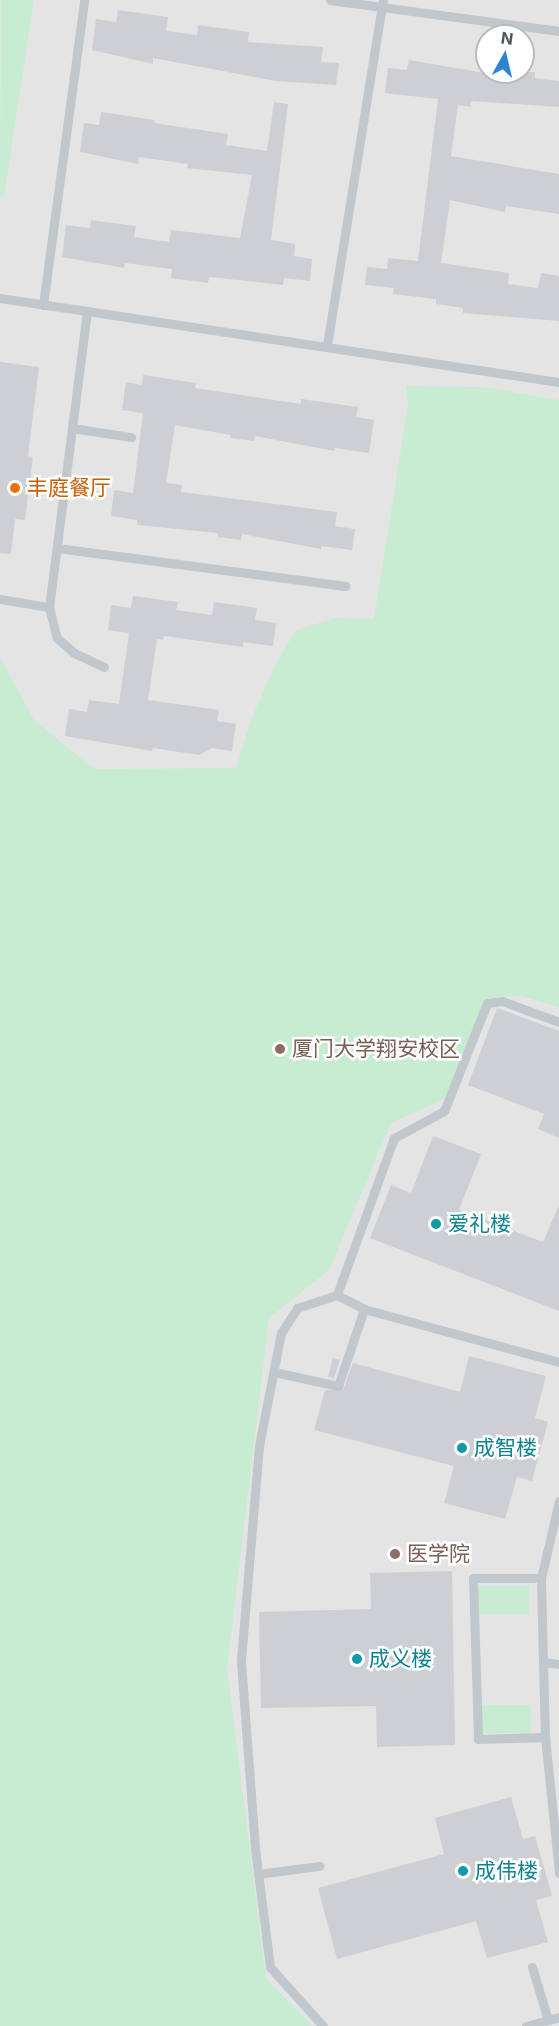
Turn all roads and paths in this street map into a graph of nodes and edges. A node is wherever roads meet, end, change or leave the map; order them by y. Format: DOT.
graph roads {
  1 [pos="84,0"];
  2 [pos="330,0"];
  3 [pos="382,3"];
  4 [pos="559,31"];
  5 [pos="0,298"];
  6 [pos="43,304"];
  7 [pos="87,311"];
  8 [pos="327,345"];
  9 [pos="559,382"];
  10 [pos="72,428"];
  11 [pos="131,437"];
  12 [pos="57,548"];
  13 [pos="346,586"];
  14 [pos="0,599"];
  15 [pos="49,607"];
  16 [pos="104,667"];
  17 [pos="559,1022"];
  18 [pos="337,1295"];
  19 [pos="364,1309"];
  20 [pos="559,1362"];
  21 [pos="274,1372"];
  22 [pos="559,1501"];
  23 [pos="541,1578"];
  24 [pos="543,1662"];
  25 [pos="559,1664"];
  26 [pos="544,1737"];
  27 [pos="320,1866"];
  28 [pos="559,1873"];
  29 [pos="258,1874"];
  30 [pos="532,1967"];
  31 [pos="559,2017"];
  32 [pos="548,2020"];
  33 [pos="322,2026"];
  34 [pos="526,2026"];
  1 -- 6 [label="lane"];
  2 -- 3 [label="lane"];
  3 -- 4 [label="lane"];
  3 -- 8 [label="lane"];
  5 -- 6 [label="lane"];
  6 -- 7 [label="lane"];
  7 -- 8 [label="lane"];
  7 -- 10 [label="lane"];
  8 -- 9 [label="lane"];
  10 -- 11 [label="lane"];
  10 -- 12 [label="lane"];
  12 -- 13 [label="lane"];
  12 -- 15 [label="lane"];
  14 -- 15 [label="lane"];
  15 -- 16 [label="lane"];
  17 -- 18 [label="lane"];
  18 -- 19 [label="lane"];
  18 -- 21 [label="lane"];
  19 -- 20 [label="lane"];
  19 -- 21 [label="lane"];
  21 -- 29 [label="lane"];
  22 -- 23 [label="lane"];
  23 -- 24 [label="lane"];
  23 -- 26 [label="lane"];
  24 -- 25 [label="lane"];
  24 -- 26 [label="lane"];
  26 -- 28 [label="lane"];
  27 -- 29 [label="lane"];
  29 -- 33 [label="lane"];
  30 -- 32 [label="lane"];
  31 -- 32 [label="lane"];
  32 -- 34 [label="lane"];
}
